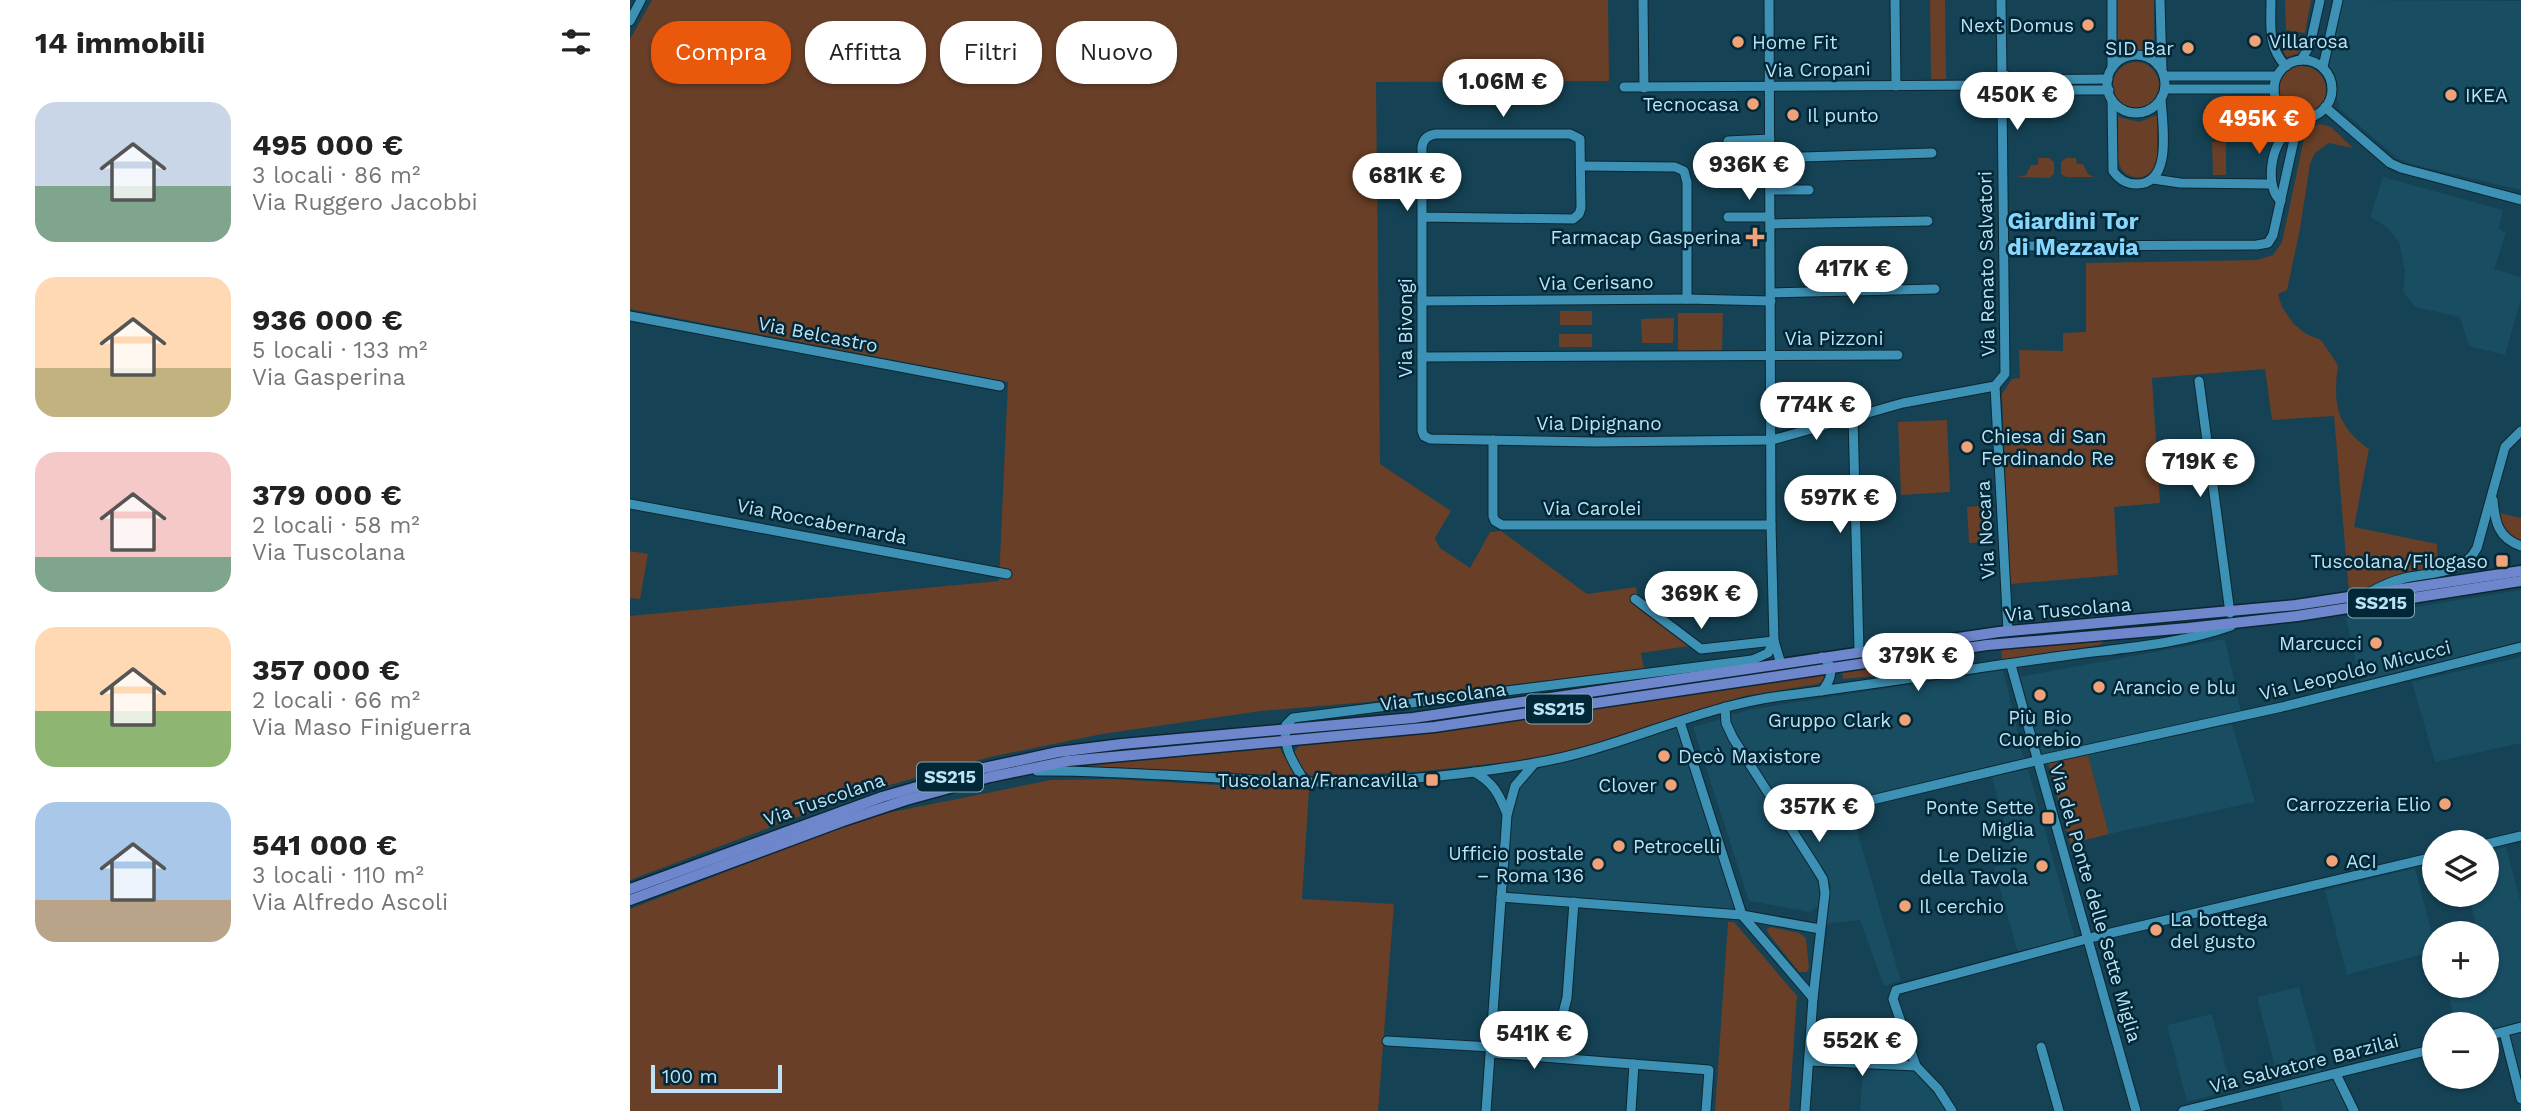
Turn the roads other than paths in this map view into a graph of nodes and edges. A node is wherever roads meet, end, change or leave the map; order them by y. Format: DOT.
graph roads {
  1 [pos="641,0"];
  2 [pos="1643,0"];
  3 [pos="1769,0"];
  4 [pos="1895,0"];
  5 [pos="2001,0"];
  6 [pos="2112,0"];
  7 [pos="2160,0"];
  8 [pos="2271,0"];
  9 [pos="2320,0"];
  10 [pos="2337,0"];
  11 [pos="630,21"];
  12 [pos="2301,60"];
  13 [pos="2286,66"];
  14 [pos="2323,67"];
  15 [pos="2112,68"];
  16 [pos="2163,74"];
  17 [pos="2002,75"];
  18 [pos="2277,76"];
  19 [pos="2108,79"];
  20 [pos="2012,80"];
  21 [pos="1992,85"];
  22 [pos="1896,86"];
  23 [pos="1770,87"];
  24 [pos="1623,88"];
  25 [pos="1644,88"];
  26 [pos="2274,89"];
  27 [pos="2013,90"];
  28 [pos="2163,94"];
  29 [pos="2110,95"];
  30 [pos="2002,97"];
  31 [pos="2325,107"];
  32 [pos="2299,117"];
  33 [pos="2296,134"];
  34 [pos="1770,139"];
  35 [pos="1728,141"];
  36 [pos="1933,153"];
  37 [pos="1769,158"];
  38 [pos="1582,166"];
  39 [pos="2153,179"];
  40 [pos="2270,184"];
  41 [pos="1770,190"];
  42 [pos="1809,190"];
  43 [pos="2521,200"];
  44 [pos="2281,201"];
  45 [pos="1422,217"];
  46 [pos="1728,217"];
  47 [pos="1770,220"];
  48 [pos="1928,221"];
  49 [pos="2004,246"];
  50 [pos="1935,289"];
  51 [pos="1771,297"];
  52 [pos="1686,299"];
  53 [pos="1422,301"];
  54 [pos="630,316"];
  55 [pos="1771,355"];
  56 [pos="1898,355"];
  57 [pos="1422,357"];
  58 [pos="2199,381"];
  59 [pos="1000,386"];
  60 [pos="1995,386"];
  61 [pos="1853,416"];
  62 [pos="2521,431"];
  63 [pos="1426,437"];
  64 [pos="1493,440"];
  65 [pos="1772,440"];
  66 [pos="2493,495"];
  67 [pos="630,504"];
  68 [pos="1771,525"];
  69 [pos="2521,546"];
  70 [pos="2521,570"];
  71 [pos="1007,574"];
  72 [pos="2521,581"];
  73 [pos="2365,595"];
  74 [pos="1635,599"];
  75 [pos="2230,613"];
  76 [pos="2241,623"];
  77 [pos="2106,624"];
  78 [pos="2008,631"];
  79 [pos="2113,634"];
  80 [pos="1774,641"];
  81 [pos="2521,647"];
  82 [pos="1858,652"];
  83 [pos="2101,652"];
  84 [pos="1822,657"];
  85 [pos="1752,660"];
  86 [pos="1781,664"];
  87 [pos="2011,665"];
  88 [pos="1831,668"];
  89 [pos="1703,676"];
  90 [pos="1524,691"];
  91 [pos="1822,691"];
  92 [pos="1590,693"];
  93 [pos="1725,707"];
  94 [pos="1680,722"];
  95 [pos="1285,737"];
  96 [pos="2037,761"];
  97 [pos="1534,764"];
  98 [pos="1018,771"];
  99 [pos="1472,771"];
  100 [pos="1305,782"];
  101 [pos="1507,815"];
  102 [pos="1790,827"];
  103 [pos="2521,836"];
  104 [pos="2499,841"];
  105 [pos="2422,860"];
  106 [pos="630,889"];
  107 [pos="1501,897"];
  108 [pos="630,900"];
  109 [pos="1574,902"];
  110 [pos="1742,915"];
  111 [pos="1820,929"];
  112 [pos="2088,939"];
  113 [pos="1813,998"];
  114 [pos="1493,1016"];
  115 [pos="1561,1021"];
  116 [pos="2521,1027"];
  117 [pos="2504,1032"];
  118 [pos="2499,1033"];
  119 [pos="1387,1041"];
  120 [pos="2041,1047"];
  121 [pos="1491,1050"];
  122 [pos="2422,1052"];
  123 [pos="1560,1058"];
  124 [pos="1809,1062"];
  125 [pos="1633,1064"];
  126 [pos="1916,1066"];
  127 [pos="2336,1074"];
  128 [pos="2521,1099"];
  129 [pos="1486,1111"];
  130 [pos="1631,1111"];
  131 [pos="1706,1111"];
  132 [pos="1805,1111"];
  133 [pos="1952,1111"];
  134 [pos="2059,1111"];
  135 [pos="2136,1111"];
  136 [pos="2183,1111"];
  137 [pos="2354,1111"];
  1 -- 11 [label="street"];
  2 -- 25 [label="street"];
  3 -- 23 [label="street"];
  4 -- 22 [label="street"];
  5 -- 17 [label="street"];
  6 -- 15 [label="street"];
  7 -- 16 [label="street"];
  8 -- 13 [label="street"];
  9 -- 12 [label="street"];
  10 -- 14 [label="street"];
  12 -- 13 [label="street"];
  12 -- 14 [label="street"];
  13 -- 18 [label="street"];
  14 -- 31 [label="street"];
  15 -- 16 [label="street"];
  15 -- 19 [label="street"];
  16 -- 18 [label="street"];
  16 -- 28 [label="street"];
  17 -- 20 [label="street"];
  17 -- 21 [label="street"];
  18 -- 26 [label="street"];
  19 -- 20 [label="street"];
  19 -- 29 [label="street"];
  20 -- 27 [label="street"];
  21 -- 22 [label="street, Via Cropani"];
  21 -- 30 [label="street"];
  22 -- 23 [label="street, Via Cropani"];
  23 -- 25 [label="street, Via Cropani"];
  23 -- 34 [label="street"];
  24 -- 25 [label="street, Via Cropani"];
  26 -- 28 [label="street"];
  26 -- 32 [label="street"];
  27 -- 29 [label="street"];
  27 -- 30 [label="street"];
  28 -- 29 [label="street"];
  28 -- 39 [label="street"];
  29 -- 39 [label="street"];
  30 -- 49 [label="street, Via Renato Salvatori"];
  31 -- 32 [label="street"];
  31 -- 43 [label="street"];
  32 -- 33 [label="street"];
  33 -- 40 [label="street"];
  33 -- 44 [label="street"];
  34 -- 35 [label="street"];
  34 -- 37 [label="street"];
  36 -- 37 [label="street"];
  37 -- 41 [label="street"];
  38 -- 45 [label="street, Via Bivongi"];
  38 -- 45 [label="street, Via Bivongi"];
  38 -- 52 [label="street"];
  39 -- 40 [label="street"];
  40 -- 44 [label="street"];
  41 -- 42 [label="street"];
  41 -- 47 [label="street"];
  44 -- 49 [label="street"];
  45 -- 53 [label="street, Via Bivongi"];
  46 -- 47 [label="street"];
  47 -- 48 [label="street"];
  47 -- 51 [label="street"];
  49 -- 60 [label="street, Via Renato Salvatori"];
  50 -- 51 [label="street, Via Cerisano"];
  51 -- 52 [label="street, Via Cerisano"];
  51 -- 55 [label="street"];
  52 -- 53 [label="street, Via Cerisano"];
  53 -- 57 [label="street, Via Bivongi"];
  54 -- 59 [label="street, Via Belcastro"];
  55 -- 56 [label="street, Via Pizzoni"];
  55 -- 57 [label="street"];
  55 -- 65 [label="street"];
  57 -- 63 [label="street, Via Bivongi"];
  58 -- 75 [label="street"];
  60 -- 61 [label="street, Via Dipignano"];
  60 -- 78 [label="street, Via Nocara"];
  61 -- 65 [label="street, Via Dipignano"];
  61 -- 82 [label="street"];
  62 -- 66 [label="street"];
  63 -- 64 [label="street, Via Dipignano"];
  64 -- 65 [label="street, Via Dipignano"];
  64 -- 68 [label="street, Via Carolei"];
  65 -- 68 [label="street"];
  66 -- 69 [label="street"];
  66 -- 73 [label="street"];
  67 -- 71 [label="street, Via Roccabernarda"];
  68 -- 80 [label="street"];
  70 -- 73 [label="main road, Via Tuscolana / SS215"];
  72 -- 76 [label="main road, Via Tuscolana / SS215"];
  73 -- 75 [label="main road, Via Tuscolana / SS215"];
  74 -- 80 [label="street"];
  75 -- 77 [label="main road, Via Tuscolana / SS215"];
  76 -- 79 [label="main road, Via Tuscolana / SS215"];
  76 -- 83 [label="street, Via Tuscolana"];
  77 -- 78 [label="main road, Via Tuscolana / SS215"];
  77 -- 79 [label="street"];
  78 -- 82 [label="main road, Via Tuscolana / SS215"];
  79 -- 83 [label="street"];
  79 -- 88 [label="main road, Via Tuscolana / SS215"];
  80 -- 85 [label="street"];
  80 -- 86 [label="street"];
  81 -- 96 [label="street, Via Leopoldo Micucci"];
  82 -- 84 [label="main road, Via Tuscolana / SS215"];
  83 -- 87 [label="street, Via Tuscolana"];
  84 -- 86 [label="main road, Via Tuscolana / SS215"];
  84 -- 88 [label="street"];
  85 -- 89 [label="street"];
  85 -- 90 [label="street, Via Tuscolana"];
  86 -- 89 [label="main road, Via Tuscolana / SS215"];
  87 -- 91 [label="street, Via Tuscolana"];
  87 -- 96 [label="street, Via del Ponte delle Sette Miglia"];
  88 -- 91 [label="street"];
  88 -- 95 [label="main road, Via Tuscolana / SS215"];
  89 -- 92 [label="main road, Via Tuscolana / SS215"];
  90 -- 92 [label="street"];
  90 -- 95 [label="street, Via Tuscolana"];
  91 -- 93 [label="street, Via Tuscolana"];
  92 -- 95 [label="main road, Via Tuscolana / SS215"];
  93 -- 94 [label="street, Via Tuscolana"];
  93 -- 102 [label="street"];
  94 -- 97 [label="street, Via Tuscolana"];
  94 -- 110 [label="street"];
  95 -- 98 [label="main road, Via Tuscolana / SS215"];
  95 -- 100 [label="street"];
  95 -- 106 [label="main road, Via Tuscolana / SS215"];
  96 -- 102 [label="street, Via Leopoldo Micucci"];
  96 -- 112 [label="street, Via del Ponte delle Sette Miglia"];
  97 -- 99 [label="street, Via Tuscolana"];
  97 -- 101 [label="street"];
  98 -- 100 [label="street, Via Tuscolana"];
  98 -- 108 [label="main road, Via Tuscolana / SS215"];
  99 -- 100 [label="street, Via Tuscolana"];
  99 -- 101 [label="street"];
  101 -- 107 [label="street"];
  102 -- 111 [label="street"];
  103 -- 104 [label="street"];
  105 -- 112 [label="street"];
  107 -- 109 [label="street"];
  107 -- 114 [label="street"];
  109 -- 110 [label="street"];
  109 -- 115 [label="street"];
  110 -- 111 [label="street"];
  110 -- 113 [label="street"];
  111 -- 113 [label="street"];
  112 -- 126 [label="street"];
  112 -- 135 [label="street, Via del Ponte delle Sette Miglia"];
  113 -- 124 [label="street"];
  114 -- 115 [label="street"];
  114 -- 121 [label="street"];
  115 -- 123 [label="street"];
  116 -- 117 [label="street"];
  117 -- 118 [label="street"];
  117 -- 128 [label="street"];
  119 -- 121 [label="street"];
  120 -- 134 [label="street"];
  121 -- 123 [label="street"];
  121 -- 129 [label="street"];
  122 -- 127 [label="street, Via Salvatore Barzilai"];
  123 -- 125 [label="street"];
  124 -- 126 [label="street"];
  124 -- 132 [label="street"];
  125 -- 130 [label="street"];
  125 -- 131 [label="street"];
  126 -- 133 [label="street"];
  127 -- 136 [label="street, Via Salvatore Barzilai"];
  127 -- 137 [label="street"];
}
